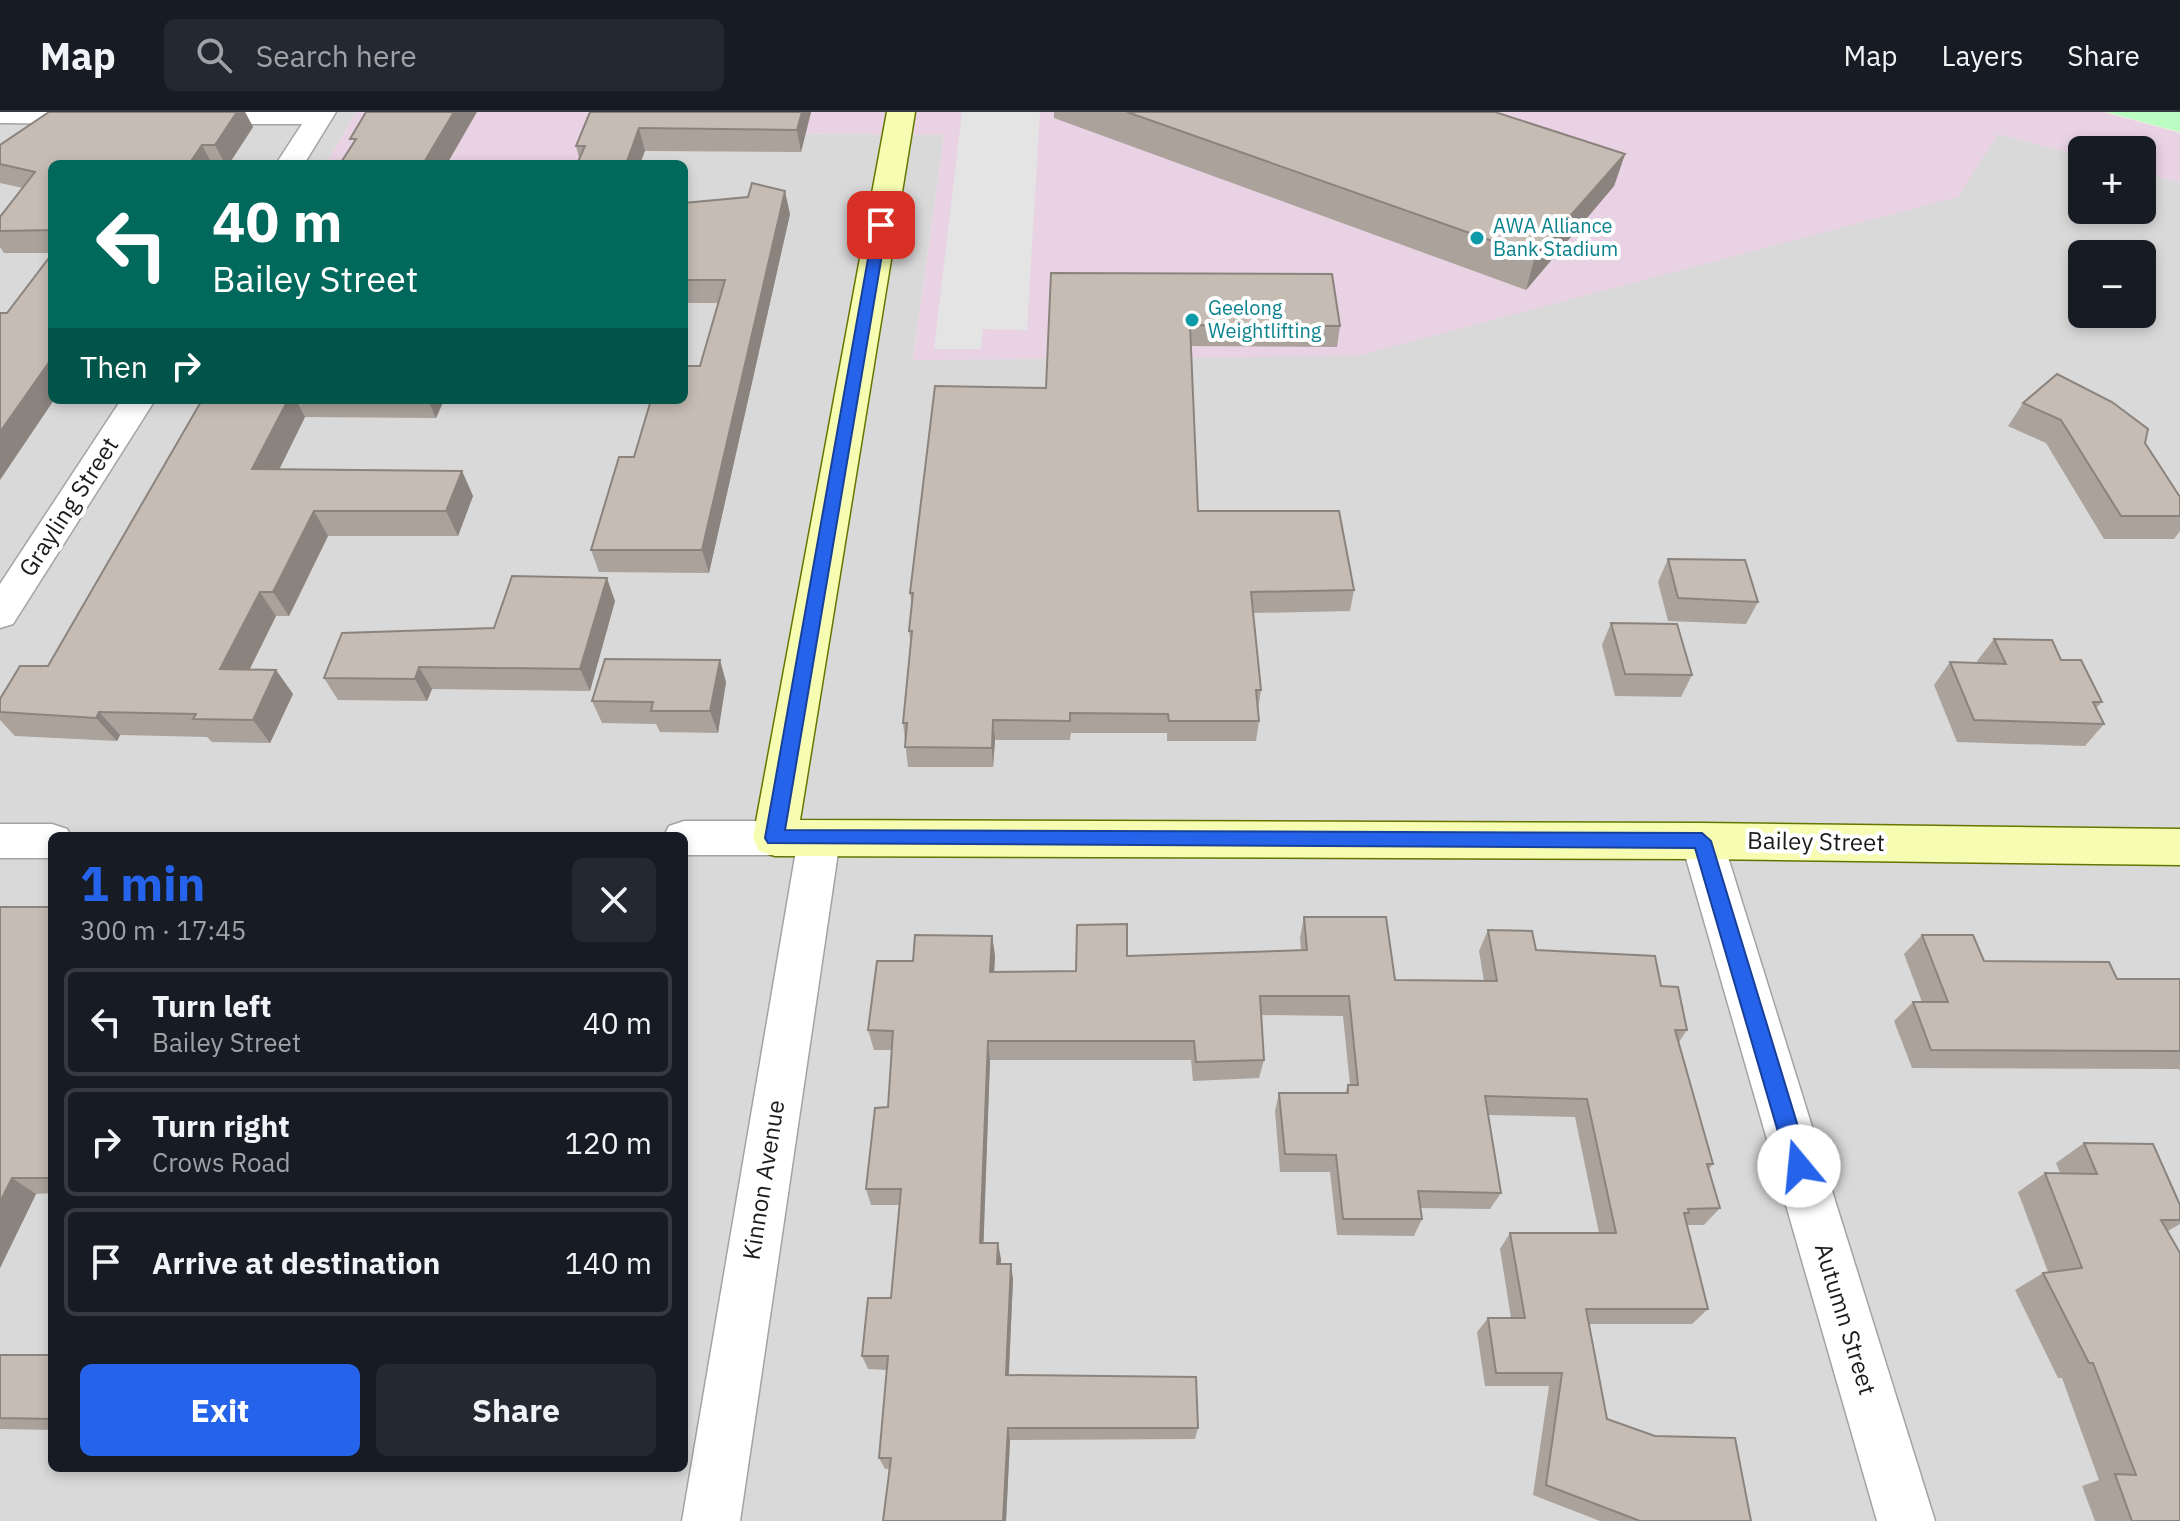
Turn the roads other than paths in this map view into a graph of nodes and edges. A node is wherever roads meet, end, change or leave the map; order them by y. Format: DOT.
graph roads {
  1 [pos="901,112"];
  2 [pos="322,114"];
  3 [pos="0,115"];
  4 [pos="122,116"];
  5 [pos="168,116"];
  6 [pos="293,160"];
  7 [pos="135,404"];
  8 [pos="0,614"];
  9 [pos="688,838"];
  10 [pos="797,838"];
  11 [pos="0,841"];
  12 [pos="48,841"];
  13 [pos="1702,841"];
  14 [pos="2180,847"];
  15 [pos="711,1521"];
  16 [pos="1906,1521"];
  1 -- 10 [label="street"];
  2 -- 5 [label="street"];
  2 -- 6 [label="street"];
  3 -- 4 [label="street"];
  7 -- 8 [label="street, Grayling Street"];
  9 -- 10 [label="street, Bailey Street"];
  10 -- 13 [label="street, Bailey Street"];
  10 -- 15 [label="street, Kinnon Avenue"];
  11 -- 12 [label="street"];
  13 -- 14 [label="street, Bailey Street"];
  13 -- 16 [label="street, Autumn Street"];
}
